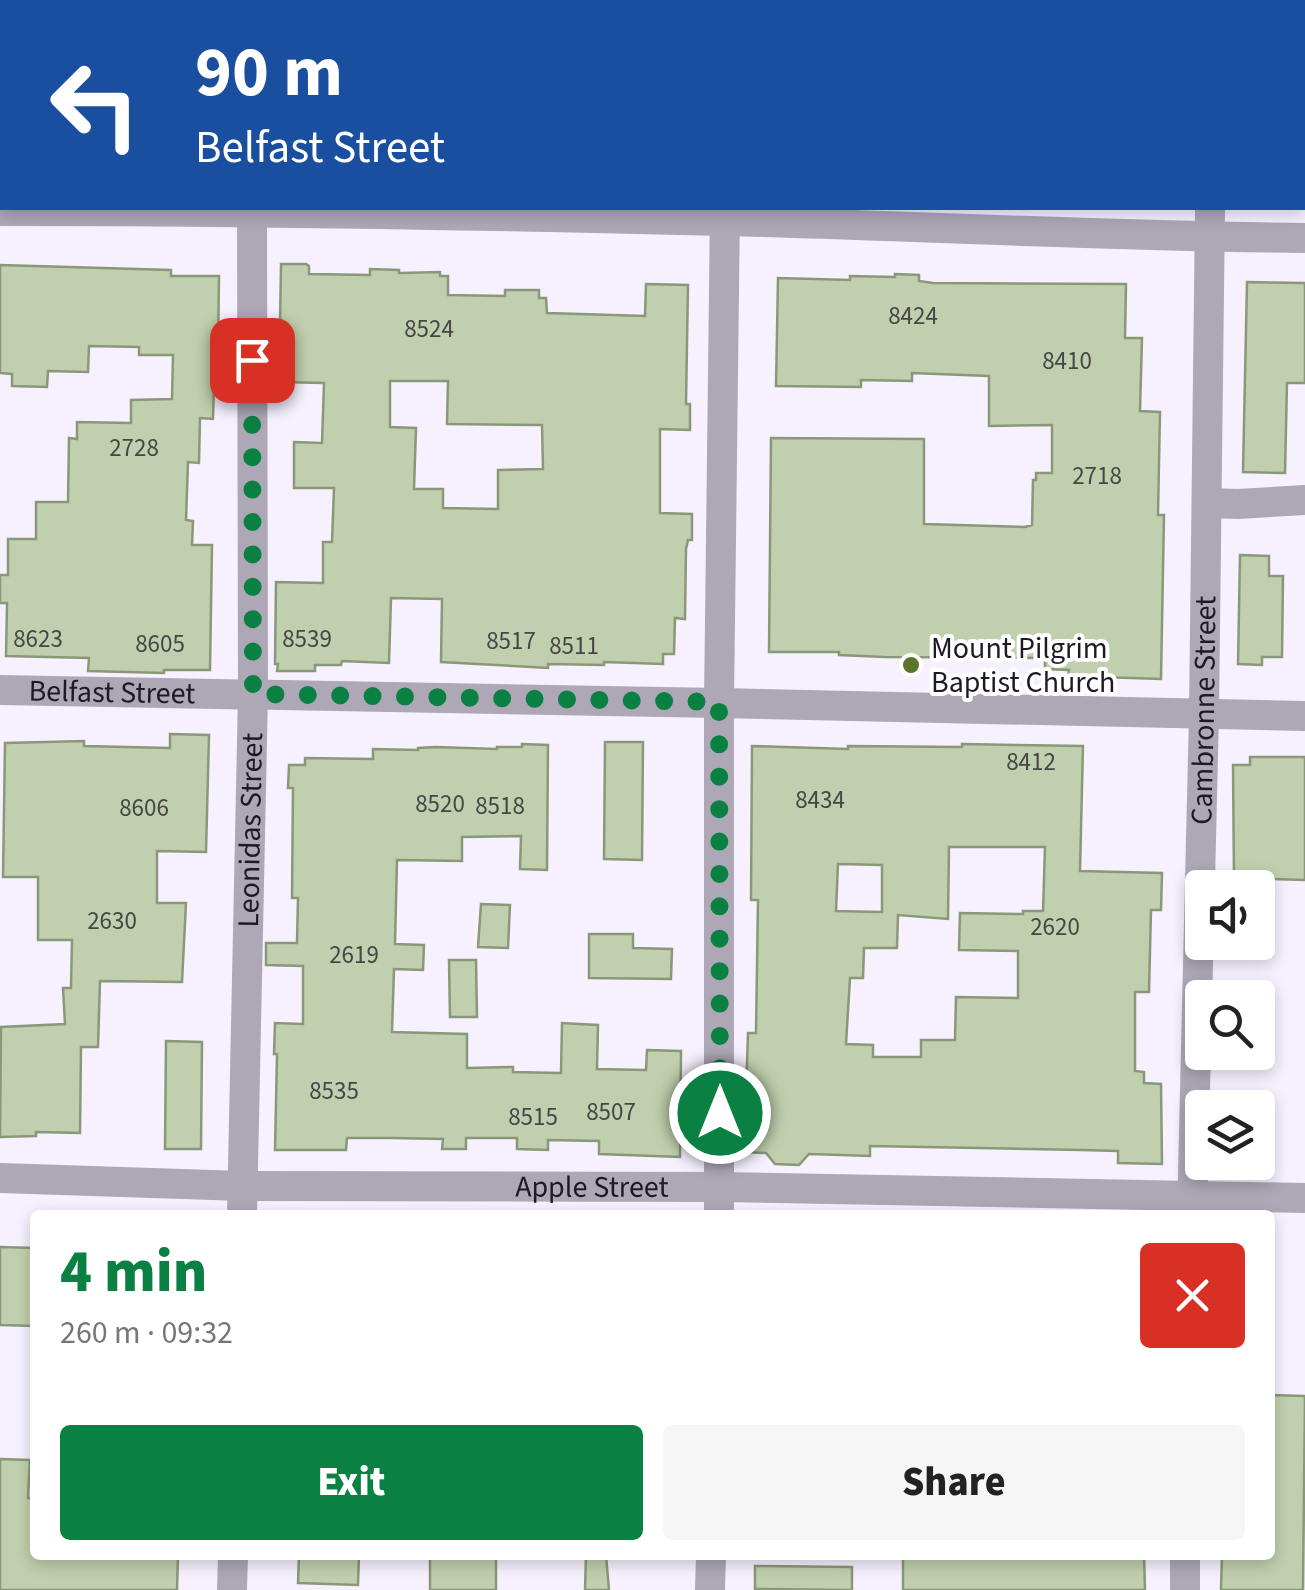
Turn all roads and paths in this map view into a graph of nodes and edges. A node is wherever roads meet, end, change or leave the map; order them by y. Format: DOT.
graph roads {
  1 [pos="126,210"];
  2 [pos="252,210"];
  3 [pos="347,210"];
  4 [pos="0,211"];
  5 [pos="725,214"];
  6 [pos="1210,222"];
  7 [pos="1305,238"];
  8 [pos="1305,500"];
  9 [pos="1208,502"];
  10 [pos="0,690"];
  11 [pos="253,694"];
  12 [pos="719,702"];
  13 [pos="1204,714"];
  14 [pos="1305,716"];
  15 [pos="0,1178"];
  16 [pos="1305,1198"];
  17 [pos="243,1200"];
  18 [pos="720,1201"];
  19 [pos="1193,1206"];
  20 [pos="233,1560"];
  21 [pos="711,1560"];
  22 [pos="1186,1560"];
  23 [pos="232,1590"];
  24 [pos="710,1590"];
  25 [pos="1185,1590"];
  1 -- 4 [label="street"];
  2 -- 11 [label="street, Leonidas Street"];
  3 -- 5 [label="street"];
  5 -- 6 [label="street"];
  5 -- 12 [label="street"];
  6 -- 7 [label="street"];
  6 -- 9 [label="street, Cambronne Street"];
  8 -- 9 [label="street"];
  9 -- 13 [label="street, Cambronne Street"];
  10 -- 11 [label="street, Belfast Street"];
  11 -- 12 [label="street, Belfast Street"];
  11 -- 17 [label="street, Leonidas Street"];
  12 -- 13 [label="street, Belfast Street"];
  12 -- 18 [label="street"];
  13 -- 14 [label="street, Belfast Street"];
  13 -- 19 [label="street, Cambronne Street"];
  15 -- 17 [label="street, Apple Street"];
  16 -- 19 [label="street, Apple Street"];
  17 -- 18 [label="street, Apple Street"];
  18 -- 19 [label="street, Apple Street"];
  20 -- 23 [label="street"];
  21 -- 24 [label="street"];
  22 -- 25 [label="street"];
}
